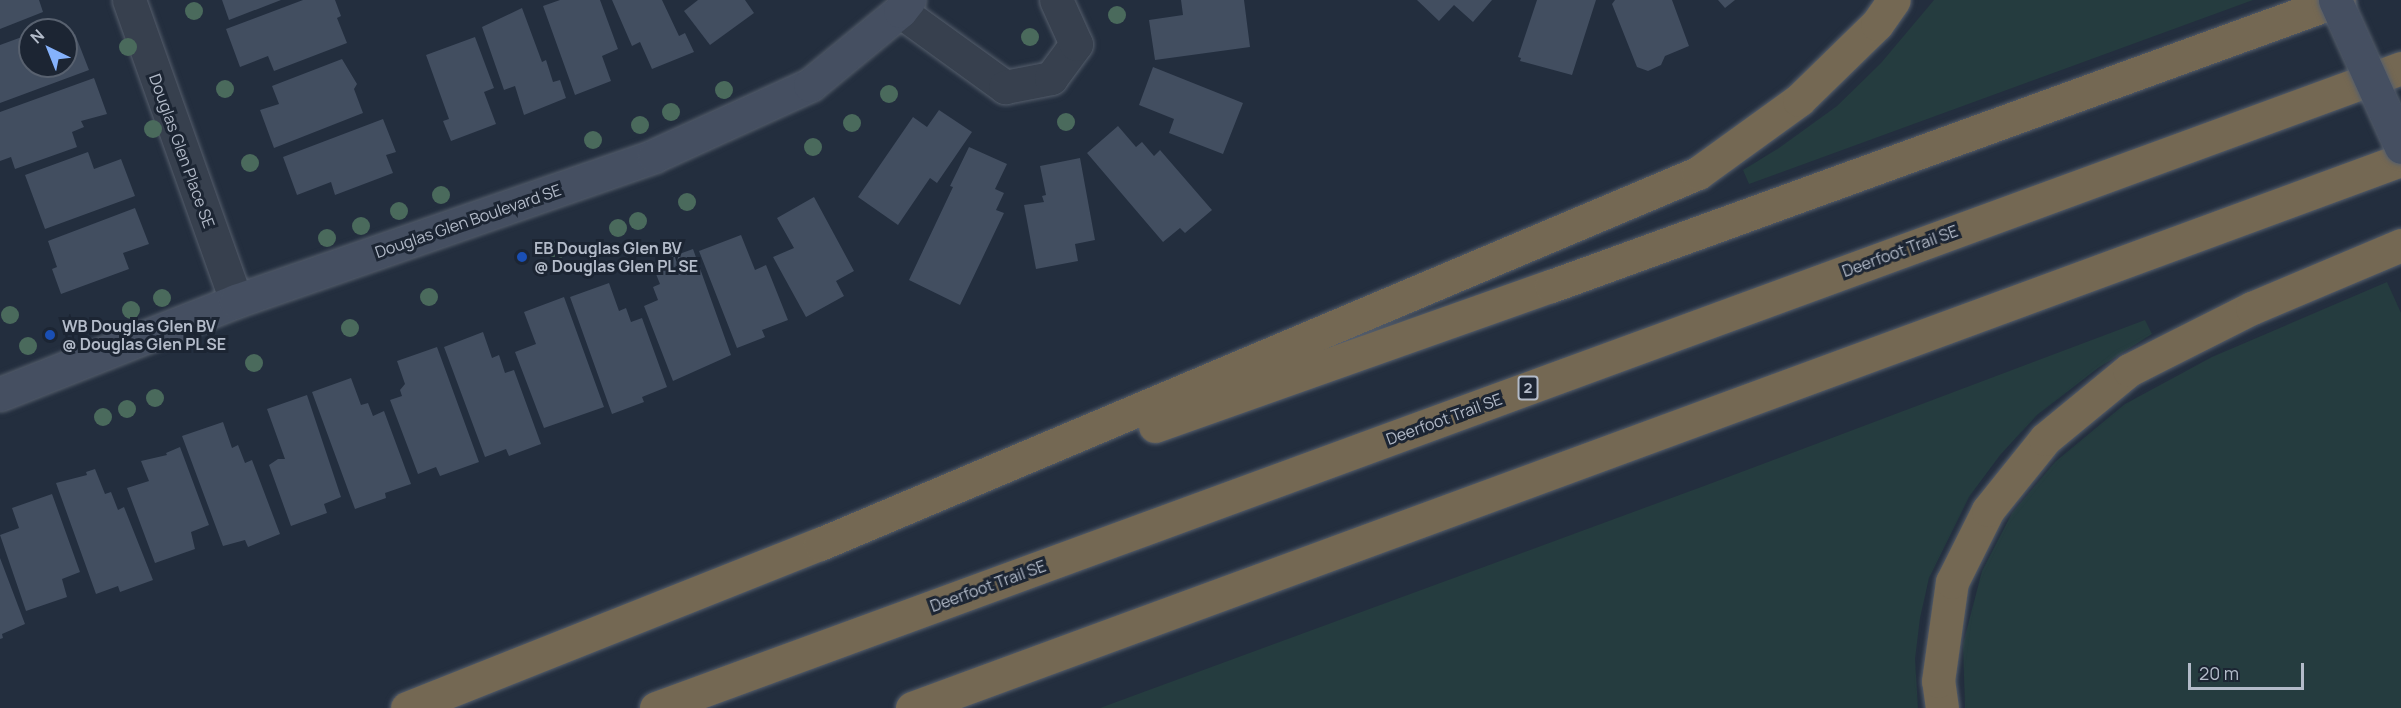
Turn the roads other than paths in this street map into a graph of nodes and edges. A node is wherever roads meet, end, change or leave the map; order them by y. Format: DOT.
graph roads {
  1 [pos="129,0"];
  2 [pos="1056,0"];
  3 [pos="1894,0"];
  4 [pos="2337,0"];
  5 [pos="904,6"];
  6 [pos="2401,68"];
  7 [pos="2401,147"];
  8 [pos="2401,160"];
  9 [pos="2401,245"];
  10 [pos="236,301"];
  11 [pos="0,394"];
  12 [pos="820,544"];
  13 [pos="407,708"];
  14 [pos="656,708"];
  15 [pos="912,708"];
  16 [pos="1941,708"];
  1 -- 10 [label="street, Douglas Glen Place SE"];
  2 -- 5 [label="street"];
  3 -- 12 [label="highway"];
  4 -- 7 [label="street, bridge"];
  4 -- 12 [label="highway"];
  5 -- 10 [label="street, Douglas Glen Boulevard SE"];
  6 -- 14 [label="highway, Deerfoot Trail SE / 2"];
  8 -- 15 [label="highway"];
  9 -- 16 [label="highway"];
  10 -- 11 [label="street, Douglas Glen Boulevard SE"];
  12 -- 13 [label="highway"];
}
